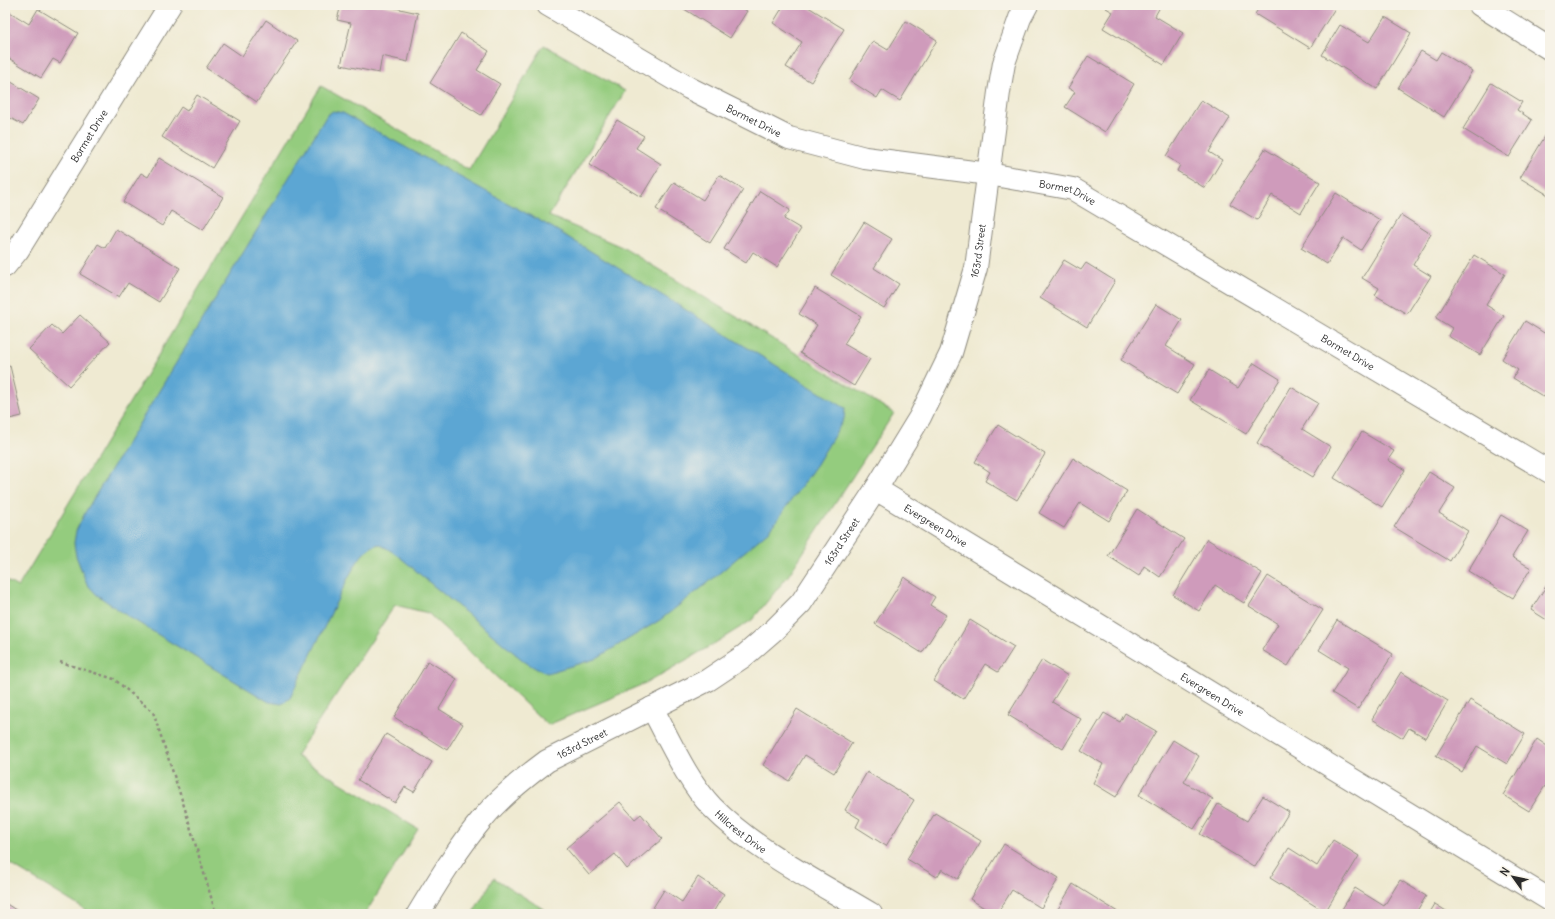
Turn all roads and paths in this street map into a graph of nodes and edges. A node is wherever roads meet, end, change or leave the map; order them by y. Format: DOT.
graph roads {
  1 [pos="170,5"];
  2 [pos="1027,5"];
  3 [pos="1480,5"];
  4 [pos="561,8"];
  5 [pos="1550,49"];
  6 [pos="989,174"];
  7 [pos="5,266"];
  8 [pos="1550,472"];
  9 [pos="876,489"];
  10 [pos="60,662"];
  11 [pos="652,708"];
  12 [pos="1550,900"];
  13 [pos="216,914"];
  14 [pos="418,914"];
  15 [pos="871,914"];
  1 -- 7 [label="street, Bormet Drive"];
  2 -- 6 [label="street, 163rd Street"];
  3 -- 5 [label="street"];
  4 -- 6 [label="street, Bormet Drive"];
  6 -- 8 [label="street, Bormet Drive"];
  6 -- 9 [label="street, 163rd Street"];
  9 -- 11 [label="street, 163rd Street"];
  9 -- 12 [label="street, Evergreen Drive"];
  10 -- 13 [label="path"];
  11 -- 14 [label="street, 163rd Street"];
  11 -- 15 [label="street, Hillcrest Drive"];
}
